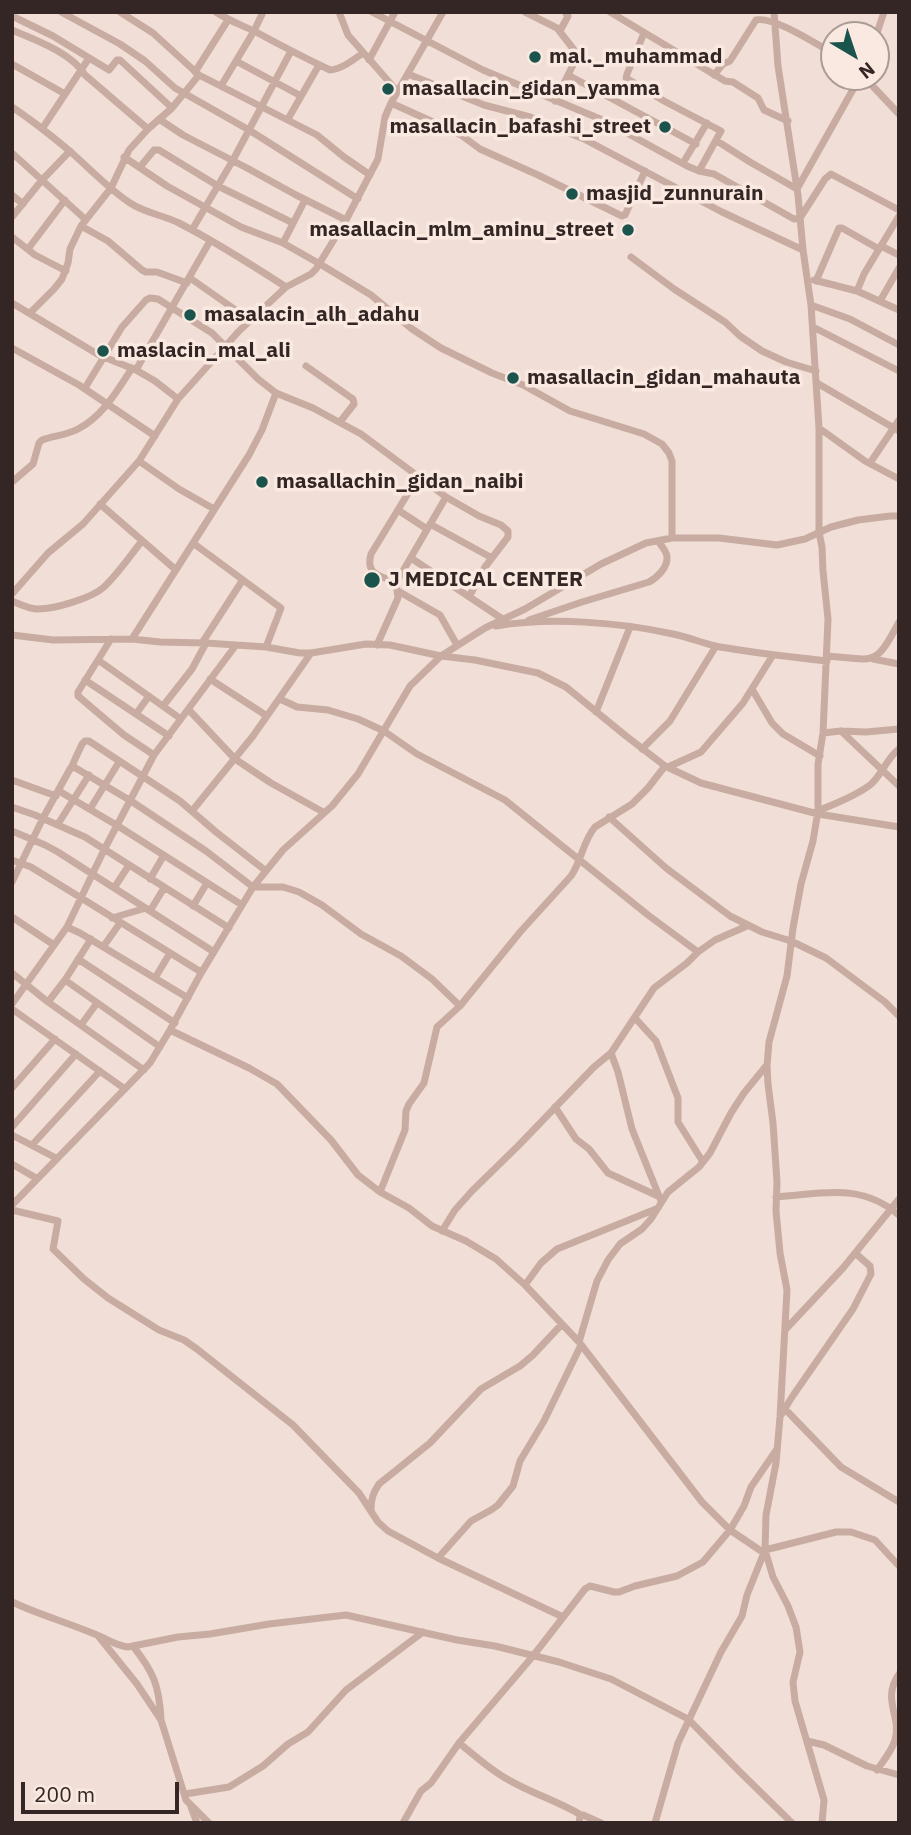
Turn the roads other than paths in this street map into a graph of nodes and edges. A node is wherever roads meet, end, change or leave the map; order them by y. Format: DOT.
graph roads {
  1 [pos="61,12"];
  2 [pos="120,12"];
  3 [pos="216,12"];
  4 [pos="263,12"];
  5 [pos="339,12"];
  6 [pos="372,12"];
  7 [pos="395,12"];
  8 [pos="443,12"];
  9 [pos="525,12"];
  10 [pos="565,12"];
  11 [pos="610,12"];
  12 [pos="774,12"];
  13 [pos="12,16"];
  14 [pos="228,20"];
  15 [pos="390,21"];
  16 [pos="775,21"];
  17 [pos="12,30"];
  18 [pos="254,31"];
  19 [pos="559,31"];
  20 [pos="644,33"];
  21 [pos="428,41"];
  22 [pos="820,46"];
  23 [pos="291,51"];
  24 [pos="366,56"];
  25 [pos="89,58"];
  26 [pos="236,61"];
  27 [pos="12,64"];
  28 [pos="319,65"];
  29 [pos="82,69"];
  30 [pos="197,73"];
  31 [pos="408,74"];
  32 [pos="568,75"];
  33 [pos="714,75"];
  34 [pos="276,82"];
  35 [pos="221,86"];
  36 [pos="397,91"];
  37 [pos="854,91"];
  38 [pos="876,91"];
  39 [pos="65,94"];
  40 [pos="185,94"];
  41 [pos="301,96"];
  42 [pos="555,101"];
  43 [pos="391,103"];
  44 [pos="262,106"];
  45 [pos="12,107"];
  46 [pos="172,108"];
  47 [pos="899,114"];
  48 [pos="159,119"];
  49 [pos="288,120"];
  50 [pos="788,121"];
  51 [pos="707,123"];
  52 [pos="42,129"];
  53 [pos="148,129"];
  54 [pos="249,130"];
  55 [pos="717,141"];
  56 [pos="696,144"];
  57 [pos="70,151"];
  58 [pos="12,153"];
  59 [pos="124,157"];
  60 [pos="233,160"];
  61 [pos="683,163"];
  62 [pos="140,167"];
  63 [pos="645,171"];
  64 [pos="699,171"];
  65 [pos="370,175"];
  66 [pos="43,180"];
  67 [pos="218,186"];
  68 [pos="111,188"];
  69 [pos="797,189"];
  70 [pos="12,195"];
  71 [pos="358,199"];
  72 [pos="65,200"];
  73 [pos="305,200"];
  74 [pos="23,204"];
  75 [pos="206,207"];
  76 [pos="898,209"];
  77 [pos="12,216"];
  78 [pos="800,218"];
  79 [pos="346,220"];
  80 [pos="83,223"];
  81 [pos="293,223"];
  82 [pos="192,230"];
  83 [pos="12,237"];
  84 [pos="211,241"];
  85 [pos="282,243"];
  86 [pos="880,248"];
  87 [pos="28,249"];
  88 [pos="803,250"];
  89 [pos="899,255"];
  90 [pos="631,257"];
  91 [pos="320,264"];
  92 [pos="899,268"];
  93 [pos="65,271"];
  94 [pos="807,279"];
  95 [pos="188,280"];
  96 [pos="816,281"];
  97 [pos="286,287"];
  98 [pos="857,291"];
  99 [pos="880,301"];
  100 [pos="12,303"];
  101 [pos="811,304"];
  102 [pos="172,308"];
  103 [pos="899,310"];
  104 [pos="30,313"];
  105 [pos="250,320"];
  106 [pos="813,327"];
  107 [pos="226,345"];
  108 [pos="899,345"];
  109 [pos="12,348"];
  110 [pos="103,356"];
  111 [pos="306,366"];
  112 [pos="134,369"];
  113 [pos="816,372"];
  114 [pos="899,372"];
  115 [pos="817,383"];
  116 [pos="85,388"];
  117 [pos="276,393"];
  118 [pos="178,399"];
  119 [pos="109,404"];
  120 [pos="899,420"];
  121 [pos="340,422"];
  122 [pos="818,428"];
  123 [pos="896,430"];
  124 [pos="155,436"];
  125 [pos="139,461"];
  126 [pos="870,463"];
  127 [pos="418,477"];
  128 [pos="899,479"];
  129 [pos="12,482"];
  130 [pos="446,497"];
  131 [pos="100,505"];
  132 [pos="214,509"];
  133 [pos="398,510"];
  134 [pos="899,516"];
  135 [pos="428,526"];
  136 [pos="819,532"];
  137 [pos="672,538"];
  138 [pos="142,541"];
  139 [pos="658,541"];
  140 [pos="193,544"];
  141 [pos="411,558"];
  142 [pos="492,558"];
  143 [pos="176,570"];
  144 [pos="242,581"];
  145 [pos="397,587"];
  146 [pos="12,594"];
  147 [pos="469,597"];
  148 [pos="12,601"];
  149 [pos="504,620"];
  150 [pos="522,622"];
  151 [pos="899,622"];
  152 [pos="630,627"];
  153 [pos="485,628"];
  154 [pos="12,635"];
  155 [pos="111,639"];
  156 [pos="132,639"];
  157 [pos="204,643"];
  158 [pos="236,645"];
  159 [pos="377,645"];
  160 [pos="457,645"];
  161 [pos="716,646"];
  162 [pos="266,647"];
  163 [pos="311,653"];
  164 [pos="773,654"];
  165 [pos="441,656"];
  166 [pos="827,659"];
  167 [pos="873,659"];
  168 [pos="98,660"];
  169 [pos="899,664"];
  170 [pos="210,679"];
  171 [pos="85,680"];
  172 [pos="752,689"];
  173 [pos="149,696"];
  174 [pos="280,699"];
  175 [pos="163,706"];
  176 [pos="189,710"];
  177 [pos="596,712"];
  178 [pos="136,714"];
  179 [pos="267,716"];
  180 [pos="181,719"];
  181 [pos="899,729"];
  182 [pos="384,731"];
  183 [pos="841,731"];
  184 [pos="823,733"];
  185 [pos="169,736"];
  186 [pos="642,749"];
  187 [pos="899,749"];
  188 [pos="154,755"];
  189 [pos="820,755"];
  190 [pos="235,759"];
  191 [pos="119,762"];
  192 [pos="666,767"];
  193 [pos="70,769"];
  194 [pos="882,770"];
  195 [pos="89,775"];
  196 [pos="142,777"];
  197 [pos="12,780"];
  198 [pos="104,785"];
  199 [pos="899,786"];
  200 [pos="58,794"];
  201 [pos="73,799"];
  202 [pos="131,801"];
  203 [pos="12,807"];
  204 [pos="90,809"];
  205 [pos="192,811"];
  206 [pos="323,812"];
  207 [pos="818,812"];
  208 [pos="610,817"];
  209 [pos="44,818"];
  210 [pos="58,824"];
  211 [pos="118,826"];
  212 [pos="899,827"];
  213 [pos="12,831"];
  214 [pos="34,840"];
  215 [pos="104,850"];
  216 [pos="164,855"];
  217 [pos="579,859"];
  218 [pos="12,860"];
  219 [pos="22,863"];
  220 [pos="129,865"];
  221 [pos="266,870"];
  222 [pos="92,874"];
  223 [pos="150,879"];
  224 [pos="12,882"];
  225 [pos="207,883"];
  226 [pos="253,887"];
  227 [pos="114,888"];
  228 [pos="164,888"];
  229 [pos="80,899"];
  230 [pos="242,905"];
  231 [pos="193,906"];
  232 [pos="148,910"];
  233 [pos="12,917"];
  234 [pos="116,921"];
  235 [pos="747,926"];
  236 [pos="67,927"];
  237 [pos="229,928"];
  238 [pos="91,939"];
  239 [pos="791,941"];
  240 [pos="54,945"];
  241 [pos="103,947"];
  242 [pos="698,951"];
  243 [pos="214,952"];
  244 [pos="170,953"];
  245 [pos="78,959"];
  246 [pos="201,972"];
  247 [pos="12,973"];
  248 [pos="155,978"];
  249 [pos="65,980"];
  250 [pos="26,985"];
  251 [pos="188,998"];
  252 [pos="48,1002"];
  253 [pos="97,1003"];
  254 [pos="460,1006"];
  255 [pos="12,1007"];
  256 [pos="899,1016"];
  257 [pos="635,1018"];
  258 [pos="174,1023"];
  259 [pos="81,1025"];
  260 [pos="170,1030"];
  261 [pos="55,1039"];
  262 [pos="160,1047"];
  263 [pos="611,1053"];
  264 [pos="76,1054"];
  265 [pos="767,1066"];
  266 [pos="145,1070"];
  267 [pos="100,1071"];
  268 [pos="12,1088"];
  269 [pos="125,1089"];
  270 [pos="555,1107"];
  271 [pos="12,1127"];
  272 [pos="12,1135"];
  273 [pos="32,1145"];
  274 [pos="56,1158"];
  275 [pos="703,1162"];
  276 [pos="12,1164"];
  277 [pos="36,1178"];
  278 [pos="380,1192"];
  279 [pos="16,1194"];
  280 [pos="776,1197"];
  281 [pos="899,1199"];
  282 [pos="659,1202"];
  283 [pos="12,1207"];
  284 [pos="890,1208"];
  285 [pos="899,1215"];
  286 [pos="442,1231"];
  287 [pos="855,1253"];
  288 [pos="525,1285"];
  289 [pos="562,1324"];
  290 [pos="785,1331"];
  291 [pos="580,1344"];
  292 [pos="785,1409"];
  293 [pos="780,1417"];
  294 [pos="777,1449"];
  295 [pos="899,1502"];
  296 [pos="371,1511"];
  297 [pos="730,1530"];
  298 [pos="764,1552"];
  299 [pos="438,1558"];
  300 [pos="899,1566"];
  301 [pos="12,1602"];
  302 [pos="563,1617"];
  303 [pos="423,1632"];
  304 [pos="96,1634"];
  305 [pos="133,1646"];
  306 [pos="533,1656"];
  307 [pos="899,1674"];
  308 [pos="688,1719"];
  309 [pos="161,1720"];
  310 [pos="807,1741"];
  311 [pos="458,1743"];
  312 [pos="877,1770"];
  313 [pos="899,1775"];
  314 [pos="185,1794"];
  315 [pos="191,1806"];
  316 [pos="580,1819"];
  317 [pos="197,1823"];
  318 [pos="209,1823"];
  319 [pos="403,1823"];
  320 [pos="601,1823"];
  321 [pos="655,1823"];
  322 [pos="792,1823"];
  323 [pos="821,1823"];
  1 -- 40 [label="street"];
  2 -- 30 [label="street"];
  3 -- 14 [label="street"];
  4 -- 18 [label="street"];
  5 -- 24 [label="street"];
  6 -- 15 [label="street"];
  7 -- 15 [label="street"];
  8 -- 21 [label="street"];
  9 -- 19 [label="street"];
  10 -- 19 [label="street"];
  11 -- 20 [label="street"];
  12 -- 16 [label="street"];
  13 -- 25 [label="street"];
  14 -- 18 [label="street"];
  14 -- 30 [label="street"];
  15 -- 21 [label="street"];
  15 -- 24 [label="street"];
  16 -- 22 [label="street"];
  16 -- 33 [label="street"];
  16 -- 50 [label="street"];
  17 -- 29 [label="street"];
  18 -- 23 [label="street"];
  18 -- 26 [label="street"];
  19 -- 32 [label="street"];
  20 -- 33 [label="street"];
  20 -- 51 [label="street"];
  21 -- 31 [label="street"];
  21 -- 42 [label="street"];
  23 -- 28 [label="street"];
  23 -- 34 [label="street"];
  24 -- 28 [label="street"];
  24 -- 36 [label="street"];
  25 -- 29 [label="street"];
  25 -- 46 [label="street"];
  26 -- 34 [label="street"];
  26 -- 35 [label="street"];
  27 -- 39 [label="street"];
  28 -- 41 [label="street"];
  29 -- 39 [label="street"];
  29 -- 53 [label="street"];
  30 -- 35 [label="street"];
  30 -- 40 [label="street"];
  31 -- 36 [label="street"];
  31 -- 63 [label="street"];
  32 -- 42 [label="street"];
  32 -- 56 [label="street"];
  33 -- 50 [label="street"];
  34 -- 41 [label="street"];
  34 -- 44 [label="street"];
  35 -- 44 [label="street"];
  36 -- 43 [label="street"];
  37 -- 69 [label="street"];
  38 -- 47 [label="street"];
  39 -- 52 [label="street"];
  40 -- 46 [label="street"];
  40 -- 54 [label="street"];
  41 -- 49 [label="street"];
  42 -- 61 [label="street"];
  43 -- 63 [label="street"];
  43 -- 65 [label="street"];
  44 -- 49 [label="street"];
  44 -- 54 [label="street"];
  45 -- 52 [label="street"];
  46 -- 48 [label="street"];
  48 -- 53 [label="street"];
  48 -- 60 [label="street"];
  49 -- 65 [label="street"];
  50 -- 69 [label="street"];
  51 -- 55 [label="street"];
  51 -- 56 [label="street"];
  52 -- 57 [label="street"];
  53 -- 59 [label="street"];
  54 -- 60 [label="street"];
  54 -- 71 [label="street"];
  55 -- 64 [label="street"];
  55 -- 69 [label="street"];
  56 -- 61 [label="street"];
  57 -- 66 [label="street"];
  57 -- 68 [label="street"];
  58 -- 66 [label="street"];
  59 -- 62 [label="street"];
  59 -- 68 [label="street"];
  60 -- 67 [label="street"];
  60 -- 73 [label="street"];
  61 -- 64 [label="street"];
  62 -- 67 [label="street"];
  62 -- 75 [label="street"];
  63 -- 88 [label="street"];
  64 -- 78 [label="street"];
  65 -- 71 [label="street"];
  66 -- 72 [label="street"];
  66 -- 74 [label="street"];
  67 -- 75 [label="street"];
  67 -- 81 [label="street"];
  68 -- 80 [label="street"];
  68 -- 82 [label="street"];
  69 -- 78 [label="street"];
  70 -- 74 [label="street"];
  71 -- 79 [label="street"];
  72 -- 80 [label="street"];
  72 -- 87 [label="street"];
  73 -- 79 [label="street"];
  73 -- 81 [label="street"];
  74 -- 77 [label="street"];
  75 -- 82 [label="street"];
  75 -- 85 [label="street"];
  76 -- 78 [label="street"];
  76 -- 86 [label="street"];
  78 -- 88 [label="street"];
  79 -- 91 [label="street"];
  80 -- 93 [label="street"];
  80 -- 95 [label="street"];
  81 -- 85 [label="street"];
  82 -- 84 [label="street"];
  83 -- 87 [label="street"];
  84 -- 95 [label="street"];
  84 -- 97 [label="street"];
  85 -- 91 [label="street"];
  86 -- 89 [label="street"];
  86 -- 96 [label="street"];
  86 -- 98 [label="street"];
  87 -- 93 [label="street"];
  88 -- 94 [label="street"];
  90 -- 113 [label="street"];
  91 -- 97 [label="street"];
  91 -- 137 [label="street"];
  92 -- 99 [label="street"];
  93 -- 104 [label="street"];
  94 -- 96 [label="street"];
  94 -- 101 [label="street"];
  95 -- 102 [label="street"];
  95 -- 105 [label="street"];
  96 -- 98 [label="street"];
  97 -- 105 [label="street"];
  98 -- 99 [label="street"];
  99 -- 103 [label="street"];
  100 -- 104 [label="street"];
  101 -- 106 [label="street"];
  101 -- 108 [label="street"];
  102 -- 107 [label="street"];
  102 -- 110 [label="street"];
  102 -- 112 [label="street"];
  104 -- 110 [label="street"];
  105 -- 107 [label="street"];
  106 -- 113 [label="street"];
  106 -- 114 [label="street"];
  107 -- 117 [label="street"];
  107 -- 118 [label="street"];
  109 -- 116 [label="street"];
  110 -- 112 [label="street"];
  110 -- 116 [label="street"];
  111 -- 121 [label="street"];
  112 -- 118 [label="street"];
  112 -- 119 [label="street"];
  113 -- 115 [label="street"];
  115 -- 122 [label="street"];
  115 -- 123 [label="street"];
  116 -- 119 [label="street"];
  117 -- 121 [label="street"];
  117 -- 132 [label="street"];
  118 -- 124 [label="street"];
  119 -- 124 [label="street"];
  119 -- 129 [label="street"];
  120 -- 123 [label="street"];
  121 -- 127 [label="street"];
  122 -- 126 [label="street"];
  122 -- 136 [label="street"];
  123 -- 126 [label="street"];
  124 -- 125 [label="street"];
  125 -- 131 [label="street"];
  125 -- 132 [label="street"];
  126 -- 128 [label="street"];
  127 -- 130 [label="street"];
  127 -- 133 [label="street"];
  130 -- 135 [label="street"];
  130 -- 142 [label="street"];
  131 -- 138 [label="street"];
  131 -- 146 [label="street"];
  132 -- 140 [label="street"];
  133 -- 135 [label="street"];
  133 -- 145 [label="street"];
  134 -- 136 [label="street"];
  135 -- 141 [label="street"];
  135 -- 142 [label="street"];
  136 -- 137 [label="street"];
  136 -- 166 [label="street"];
  137 -- 139 [label="street"];
  138 -- 143 [label="street"];
  138 -- 148 [label="street"];
  139 -- 149 [label="street"];
  139 -- 150 [label="street"];
  140 -- 143 [label="street"];
  140 -- 144 [label="street"];
  141 -- 145 [label="street"];
  141 -- 147 [label="street"];
  142 -- 147 [label="street"];
  143 -- 156 [label="street"];
  144 -- 157 [label="street"];
  144 -- 162 [label="street"];
  145 -- 159 [label="street"];
  145 -- 160 [label="street"];
  147 -- 149 [label="street"];
  149 -- 153 [label="street"];
  150 -- 152 [label="street"];
  150 -- 153 [label="street"];
  151 -- 167 [label="street"];
  152 -- 161 [label="street"];
  152 -- 177 [label="street"];
  153 -- 160 [label="street"];
  154 -- 155 [label="street"];
  155 -- 156 [label="street"];
  155 -- 168 [label="street"];
  156 -- 157 [label="street"];
  157 -- 158 [label="street"];
  157 -- 175 [label="street"];
  158 -- 162 [label="street"];
  158 -- 170 [label="street"];
  159 -- 163 [label="street"];
  159 -- 165 [label="street"];
  160 -- 165 [label="street"];
  161 -- 164 [label="street"];
  161 -- 186 [label="street"];
  162 -- 163 [label="street"];
  163 -- 174 [label="street"];
  164 -- 166 [label="street"];
  164 -- 172 [label="street"];
  165 -- 177 [label="street"];
  165 -- 182 [label="street"];
  166 -- 167 [label="street"];
  166 -- 184 [label="street"];
  167 -- 169 [label="street"];
  168 -- 171 [label="street"];
  168 -- 173 [label="street"];
  170 -- 176 [label="street"];
  170 -- 179 [label="street"];
  171 -- 178 [label="street"];
  171 -- 188 [label="street"];
  172 -- 189 [label="street"];
  172 -- 192 [label="street"];
  173 -- 175 [label="street"];
  173 -- 178 [label="street"];
  174 -- 179 [label="street"];
  174 -- 182 [label="street"];
  175 -- 180 [label="street"];
  176 -- 180 [label="street"];
  176 -- 190 [label="street"];
  177 -- 186 [label="street"];
  178 -- 185 [label="street"];
  179 -- 190 [label="street"];
  180 -- 185 [label="street"];
  181 -- 183 [label="street"];
  182 -- 206 [label="street"];
  182 -- 217 [label="street"];
  183 -- 184 [label="street"];
  183 -- 194 [label="street"];
  184 -- 189 [label="street"];
  185 -- 188 [label="street"];
  186 -- 192 [label="street"];
  187 -- 194 [label="street"];
  188 -- 196 [label="street"];
  189 -- 207 [label="street"];
  190 -- 205 [label="street"];
  190 -- 206 [label="street"];
  191 -- 193 [label="street"];
  191 -- 196 [label="street"];
  191 -- 198 [label="street"];
  192 -- 207 [label="street"];
  192 -- 208 [label="street"];
  193 -- 195 [label="street"];
  193 -- 200 [label="street"];
  194 -- 199 [label="street"];
  194 -- 207 [label="street"];
  195 -- 198 [label="street"];
  195 -- 201 [label="street"];
  196 -- 202 [label="street"];
  196 -- 205 [label="street"];
  197 -- 200 [label="street"];
  198 -- 202 [label="street"];
  198 -- 204 [label="street"];
  200 -- 201 [label="street"];
  200 -- 209 [label="street"];
  201 -- 204 [label="street"];
  201 -- 210 [label="street"];
  202 -- 211 [label="street"];
  202 -- 226 [label="street"];
  203 -- 209 [label="street"];
  204 -- 211 [label="street"];
  205 -- 221 [label="street"];
  206 -- 221 [label="street"];
  207 -- 212 [label="street"];
  207 -- 239 [label="street"];
  208 -- 217 [label="street"];
  208 -- 235 [label="street"];
  209 -- 210 [label="street"];
  209 -- 214 [label="street"];
  210 -- 215 [label="street"];
  211 -- 215 [label="street"];
  211 -- 216 [label="street"];
  213 -- 214 [label="street"];
  214 -- 219 [label="street"];
  214 -- 222 [label="street"];
  215 -- 220 [label="street"];
  215 -- 222 [label="street"];
  216 -- 223 [label="street"];
  216 -- 225 [label="street"];
  217 -- 242 [label="street"];
  217 -- 254 [label="street"];
  218 -- 219 [label="street"];
  219 -- 224 [label="street"];
  219 -- 229 [label="street"];
  220 -- 223 [label="street"];
  220 -- 227 [label="street"];
  221 -- 226 [label="street"];
  222 -- 227 [label="street"];
  222 -- 229 [label="street"];
  223 -- 228 [label="street"];
  225 -- 230 [label="street"];
  225 -- 231 [label="street"];
  226 -- 230 [label="street"];
  226 -- 254 [label="street"];
  227 -- 232 [label="street"];
  228 -- 231 [label="street"];
  228 -- 232 [label="street"];
  229 -- 234 [label="street"];
  229 -- 236 [label="street"];
  230 -- 237 [label="street"];
  231 -- 237 [label="street"];
  232 -- 234 [label="street"];
  232 -- 243 [label="street"];
  233 -- 240 [label="street"];
  234 -- 241 [label="street"];
  234 -- 244 [label="street"];
  235 -- 239 [label="street"];
  235 -- 242 [label="street"];
  236 -- 238 [label="street"];
  236 -- 240 [label="street"];
  237 -- 243 [label="street"];
  238 -- 241 [label="street"];
  238 -- 245 [label="street"];
  239 -- 256 [label="street"];
  239 -- 265 [label="street"];
  240 -- 250 [label="street"];
  241 -- 248 [label="street"];
  242 -- 257 [label="street"];
  243 -- 246 [label="street"];
  244 -- 246 [label="street"];
  244 -- 248 [label="street"];
  245 -- 249 [label="street"];
  245 -- 258 [label="street"];
  246 -- 251 [label="street"];
  247 -- 250 [label="street"];
  248 -- 251 [label="street"];
  249 -- 252 [label="street"];
  249 -- 253 [label="street"];
  250 -- 252 [label="street"];
  250 -- 255 [label="street"];
  251 -- 258 [label="street"];
  252 -- 259 [label="street"];
  253 -- 259 [label="street"];
  253 -- 262 [label="street"];
  254 -- 278 [label="street"];
  255 -- 261 [label="street"];
  257 -- 263 [label="street"];
  257 -- 275 [label="street"];
  258 -- 260 [label="street"];
  259 -- 266 [label="street"];
  260 -- 262 [label="street"];
  260 -- 278 [label="street"];
  261 -- 264 [label="street"];
  261 -- 268 [label="street"];
  262 -- 266 [label="street"];
  263 -- 270 [label="street"];
  263 -- 282 [label="street"];
  264 -- 267 [label="street"];
  264 -- 271 [label="street"];
  265 -- 275 [label="street"];
  265 -- 280 [label="street"];
  266 -- 269 [label="street"];
  267 -- 269 [label="street"];
  267 -- 273 [label="street"];
  269 -- 274 [label="street"];
  270 -- 282 [label="street"];
  270 -- 286 [label="street"];
  272 -- 273 [label="street"];
  273 -- 274 [label="street"];
  274 -- 277 [label="street"];
  275 -- 282 [label="street"];
  276 -- 277 [label="street"];
  277 -- 279 [label="street"];
  278 -- 286 [label="street"];
  279 -- 283 [label="street"];
  280 -- 284 [label="street"];
  280 -- 290 [label="street"];
  281 -- 284 [label="street"];
  282 -- 288 [label="street"];
  282 -- 291 [label="street"];
  283 -- 296 [label="street"];
  284 -- 285 [label="street"];
  284 -- 287 [label="street"];
  286 -- 288 [label="street"];
  287 -- 290 [label="street"];
  287 -- 292 [label="street"];
  288 -- 289 [label="street"];
  289 -- 291 [label="street"];
  289 -- 296 [label="street"];
  290 -- 293 [label="street"];
  291 -- 297 [label="street"];
  291 -- 299 [label="street"];
  292 -- 293 [label="street"];
  292 -- 295 [label="street"];
  293 -- 294 [label="street"];
  294 -- 297 [label="street"];
  294 -- 298 [label="street"];
  296 -- 299 [label="street"];
  297 -- 298 [label="street"];
  297 -- 302 [label="street"];
  298 -- 300 [label="street"];
  298 -- 308 [label="street"];
  298 -- 310 [label="street"];
  299 -- 302 [label="street"];
  301 -- 304 [label="street"];
  302 -- 306 [label="street"];
  303 -- 305 [label="street"];
  303 -- 306 [label="street"];
  303 -- 314 [label="street"];
  304 -- 305 [label="street"];
  304 -- 309 [label="street"];
  305 -- 309 [label="street"];
  306 -- 308 [label="street"];
  306 -- 311 [label="street"];
  307 -- 312 [label="street"];
  308 -- 321 [label="street"];
  308 -- 322 [label="street"];
  309 -- 314 [label="street"];
  310 -- 312 [label="street"];
  310 -- 323 [label="street"];
  311 -- 316 [label="street"];
  311 -- 319 [label="street"];
  312 -- 313 [label="street"];
  314 -- 315 [label="street"];
  315 -- 317 [label="street"];
  315 -- 318 [label="street"];
  316 -- 320 [label="street"];
}
